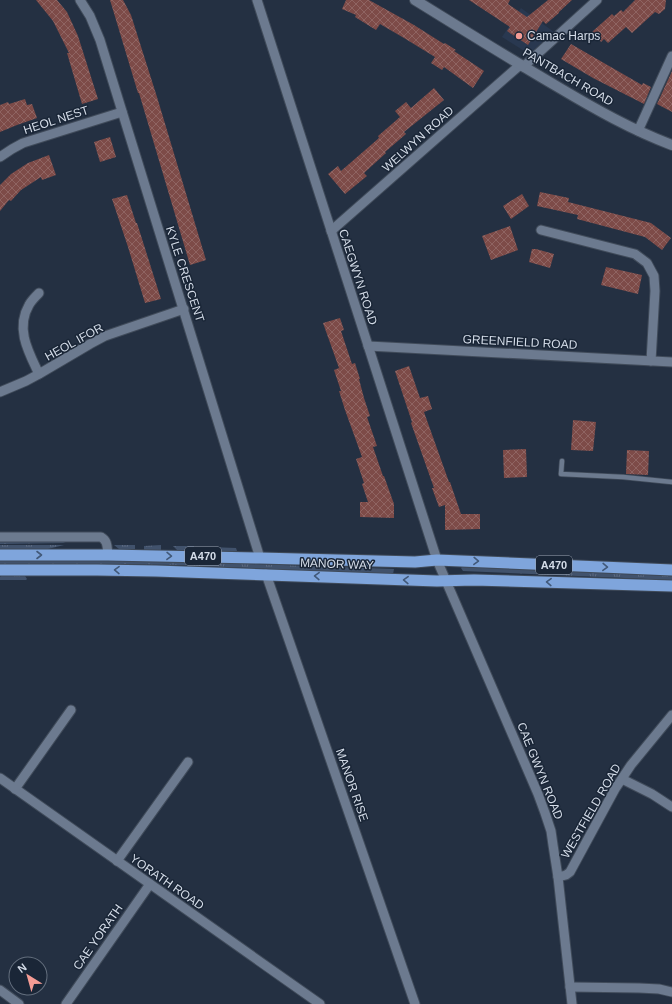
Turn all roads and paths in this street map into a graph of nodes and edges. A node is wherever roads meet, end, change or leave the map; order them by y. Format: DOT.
graph roads {
  1 [pos="80,0"];
  2 [pos="257,0"];
  3 [pos="414,0"];
  4 [pos="597,0"];
  5 [pos="672,56"];
  6 [pos="521,66"];
  7 [pos="122,112"];
  8 [pos="638,131"];
  9 [pos="672,146"];
  10 [pos="0,157"];
  11 [pos="541,230"];
  12 [pos="331,231"];
  13 [pos="39,293"];
  14 [pos="184,309"];
  15 [pos="368,346"];
  16 [pos="651,361"];
  17 [pos="672,362"];
  18 [pos="39,374"];
  19 [pos="0,392"];
  20 [pos="562,461"];
  21 [pos="672,482"];
  22 [pos="0,537"];
  23 [pos="0,555"];
  24 [pos="108,555"];
  25 [pos="260,558"];
  26 [pos="436,560"];
  27 [pos="0,570"];
  28 [pos="672,570"];
  29 [pos="266,574"];
  30 [pos="445,581"];
  31 [pos="672,586"];
  32 [pos="70,710"];
  33 [pos="672,714"];
  34 [pos="188,762"];
  35 [pos="0,778"];
  36 [pos="622,779"];
  37 [pos="15,789"];
  38 [pos="672,807"];
  39 [pos="117,862"];
  40 [pos="558,877"];
  41 [pos="150,884"];
  42 [pos="570,987"];
  43 [pos="0,990"];
  44 [pos="672,992"];
  45 [pos="19,1004"];
  46 [pos="66,1004"];
  47 [pos="320,1004"];
  48 [pos="415,1004"];
  49 [pos="572,1004"];
  1 -- 7 [label="street, KYLE CRESCENT"];
  2 -- 12 [label="street, CAEGWYN ROAD"];
  3 -- 6 [label="street, PANTBACH ROAD"];
  4 -- 6 [label="street, WELWYN ROAD"];
  5 -- 8 [label="street"];
  6 -- 8 [label="street, PANTBACH ROAD"];
  6 -- 12 [label="street, WELWYN ROAD"];
  7 -- 10 [label="street, HEOL NEST"];
  7 -- 14 [label="street, KYLE CRESCENT"];
  8 -- 9 [label="street, PANTBACH ROAD"];
  11 -- 16 [label="street"];
  12 -- 15 [label="street, CAEGWYN ROAD"];
  13 -- 18 [label="street"];
  14 -- 18 [label="street, HEOL IFOR"];
  14 -- 25 [label="street, KYLE CRESCENT"];
  15 -- 16 [label="street, GREENFIELD ROAD"];
  15 -- 26 [label="street, CAEGWYN ROAD"];
  16 -- 17 [label="street, GREENFIELD ROAD"];
  18 -- 19 [label="street, HEOL IFOR"];
  20 -- 21 [label="lane"];
  22 -- 24 [label="street"];
  23 -- 24 [label="highway, MANOR WAY / A470, one-way"];
  24 -- 25 [label="highway, MANOR WAY / A470, one-way"];
  25 -- 26 [label="highway, MANOR WAY / A470"];
  26 -- 28 [label="highway, MANOR WAY / A470, one-way"];
  26 -- 30 [label="street, CAE GWYN ROAD"];
  29 -- 27 [label="highway, MANOR WAY / A470, one-way"];
  30 -- 29 [label="highway, MANOR WAY / A470, one-way"];
  29 -- 48 [label="street, MANOR RISE"];
  31 -- 30 [label="highway, MANOR WAY / A470, one-way"];
  30 -- 40 [label="street, CAE GWYN ROAD"];
  32 -- 37 [label="street"];
  33 -- 36 [label="street, WESTFIELD ROAD"];
  34 -- 39 [label="street"];
  35 -- 37 [label="street, YORATH ROAD"];
  36 -- 38 [label="street"];
  36 -- 40 [label="street, WESTFIELD ROAD"];
  37 -- 39 [label="street, YORATH ROAD"];
  39 -- 41 [label="street, YORATH ROAD"];
  40 -- 42 [label="street, CAE GWYN ROAD"];
  41 -- 46 [label="street, CAE YORATH"];
  41 -- 47 [label="street, YORATH ROAD"];
  42 -- 44 [label="street"];
  42 -- 49 [label="street, CAE GWYN ROAD"];
  43 -- 45 [label="street"];
}
